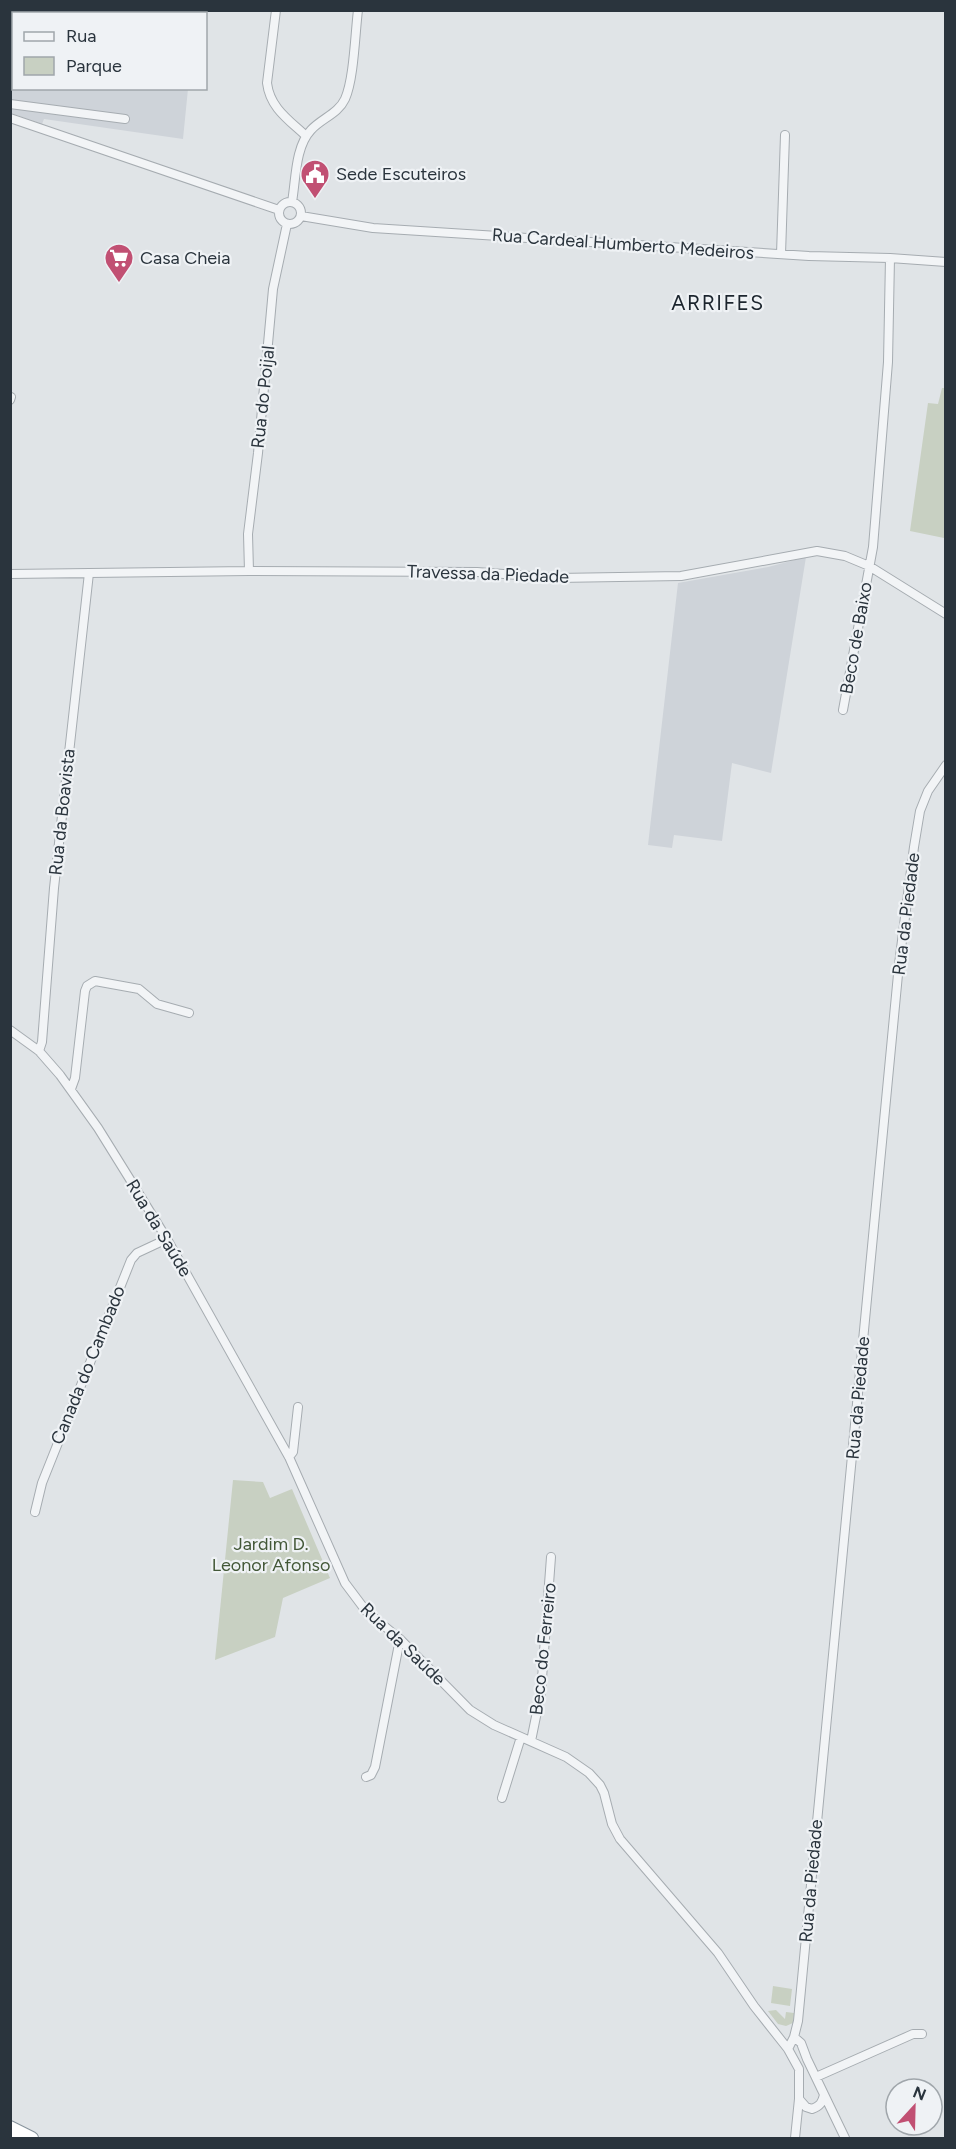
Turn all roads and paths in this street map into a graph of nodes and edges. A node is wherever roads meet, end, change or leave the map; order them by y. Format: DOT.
graph roads {
  1 [pos="276,10"];
  2 [pos="358,10"];
  3 [pos="10,104"];
  4 [pos="10,118"];
  5 [pos="125,119"];
  6 [pos="24,123"];
  7 [pos="10,128"];
  8 [pos="785,135"];
  9 [pos="306,136"];
  10 [pos="292,201"];
  11 [pos="279,210"];
  12 [pos="301,216"];
  13 [pos="287,224"];
  14 [pos="780,254"];
  15 [pos="890,258"];
  16 [pos="945,262"];
  17 [pos="869,566"];
  18 [pos="249,571"];
  19 [pos="89,573"];
  20 [pos="10,574"];
  21 [pos="945,614"];
  22 [pos="843,710"];
  23 [pos="945,765"];
  24 [pos="189,1013"];
  25 [pos="10,1030"];
  26 [pos="39,1052"];
  27 [pos="70,1089"];
  28 [pos="167,1239"];
  29 [pos="298,1407"];
  30 [pos="289,1457"];
  31 [pos="35,1512"];
  32 [pos="551,1557"];
  33 [pos="399,1639"];
  34 [pos="521,1737"];
  35 [pos="531,1741"];
  36 [pos="366,1778"];
  37 [pos="502,1798"];
  38 [pos="921,2034"];
  39 [pos="776,2035"];
  40 [pos="794,2037"];
  41 [pos="788,2049"];
  42 [pos="816,2077"];
  43 [pos="824,2095"];
  44 [pos="799,2099"];
  45 [pos="806,2107"];
  46 [pos="817,2107"];
  47 [pos="837,2120"];
  48 [pos="796,2126"];
  49 [pos="10,2127"];
  50 [pos="32,2139"];
  51 [pos="795,2139"];
  52 [pos="845,2139"];
  1 -- 9 [label="street"];
  2 -- 9 [label="street"];
  3 -- 5 [label="street"];
  4 -- 6 [label="street"];
  6 -- 7 [label="street"];
  6 -- 11 [label="street"];
  8 -- 14 [label="street"];
  9 -- 10 [label="street"];
  10 -- 11 [label="street"];
  10 -- 12 [label="street"];
  11 -- 13 [label="street"];
  12 -- 13 [label="street"];
  12 -- 14 [label="street, Rua Cardeal Humberto Medeiros"];
  13 -- 18 [label="street, Rua do Poijal"];
  14 -- 15 [label="street, Rua Cardeal Humberto Medeiros"];
  15 -- 16 [label="street, Rua Cardeal Humberto Medeiros"];
  15 -- 17 [label="street, Beco de Baixo"];
  17 -- 18 [label="street, Travessa da Piedade"];
  17 -- 21 [label="street, Travessa da Piedade"];
  17 -- 22 [label="street, Beco de Baixo"];
  18 -- 19 [label="street, Travessa da Piedade"];
  19 -- 20 [label="street, Travessa da Piedade"];
  19 -- 26 [label="street, Rua da Boavista"];
  23 -- 40 [label="street, Rua da Piedade"];
  24 -- 27 [label="street"];
  25 -- 26 [label="street, Rua da Saúde"];
  26 -- 27 [label="street, Rua da Saúde"];
  27 -- 28 [label="street, Rua da Saúde"];
  28 -- 30 [label="street, Rua da Saúde"];
  28 -- 31 [label="street, Canada do Cambado"];
  29 -- 30 [label="street"];
  30 -- 33 [label="street, Rua da Saúde"];
  32 -- 35 [label="street, Beco do Ferreiro"];
  33 -- 34 [label="street, Rua da Saúde"];
  33 -- 36 [label="street"];
  34 -- 35 [label="street, Rua da Saúde"];
  34 -- 37 [label="street"];
  35 -- 39 [label="street, Rua da Saúde"];
  38 -- 42 [label="street"];
  39 -- 40 [label="street"];
  39 -- 41 [label="street, Rua da Saúde"];
  40 -- 41 [label="street, Rua da Piedade"];
  40 -- 42 [label="street"];
  41 -- 44 [label="street, Rua da Saúde"];
  42 -- 43 [label="street"];
  43 -- 46 [label="street"];
  43 -- 47 [label="street"];
  44 -- 45 [label="street"];
  44 -- 48 [label="street, Rua da Saúde"];
  45 -- 46 [label="street"];
  45 -- 48 [label="street"];
  46 -- 47 [label="street"];
  47 -- 52 [label="street"];
  48 -- 51 [label="street, Rua da Saúde"];
  49 -- 50 [label="highway"];
}
